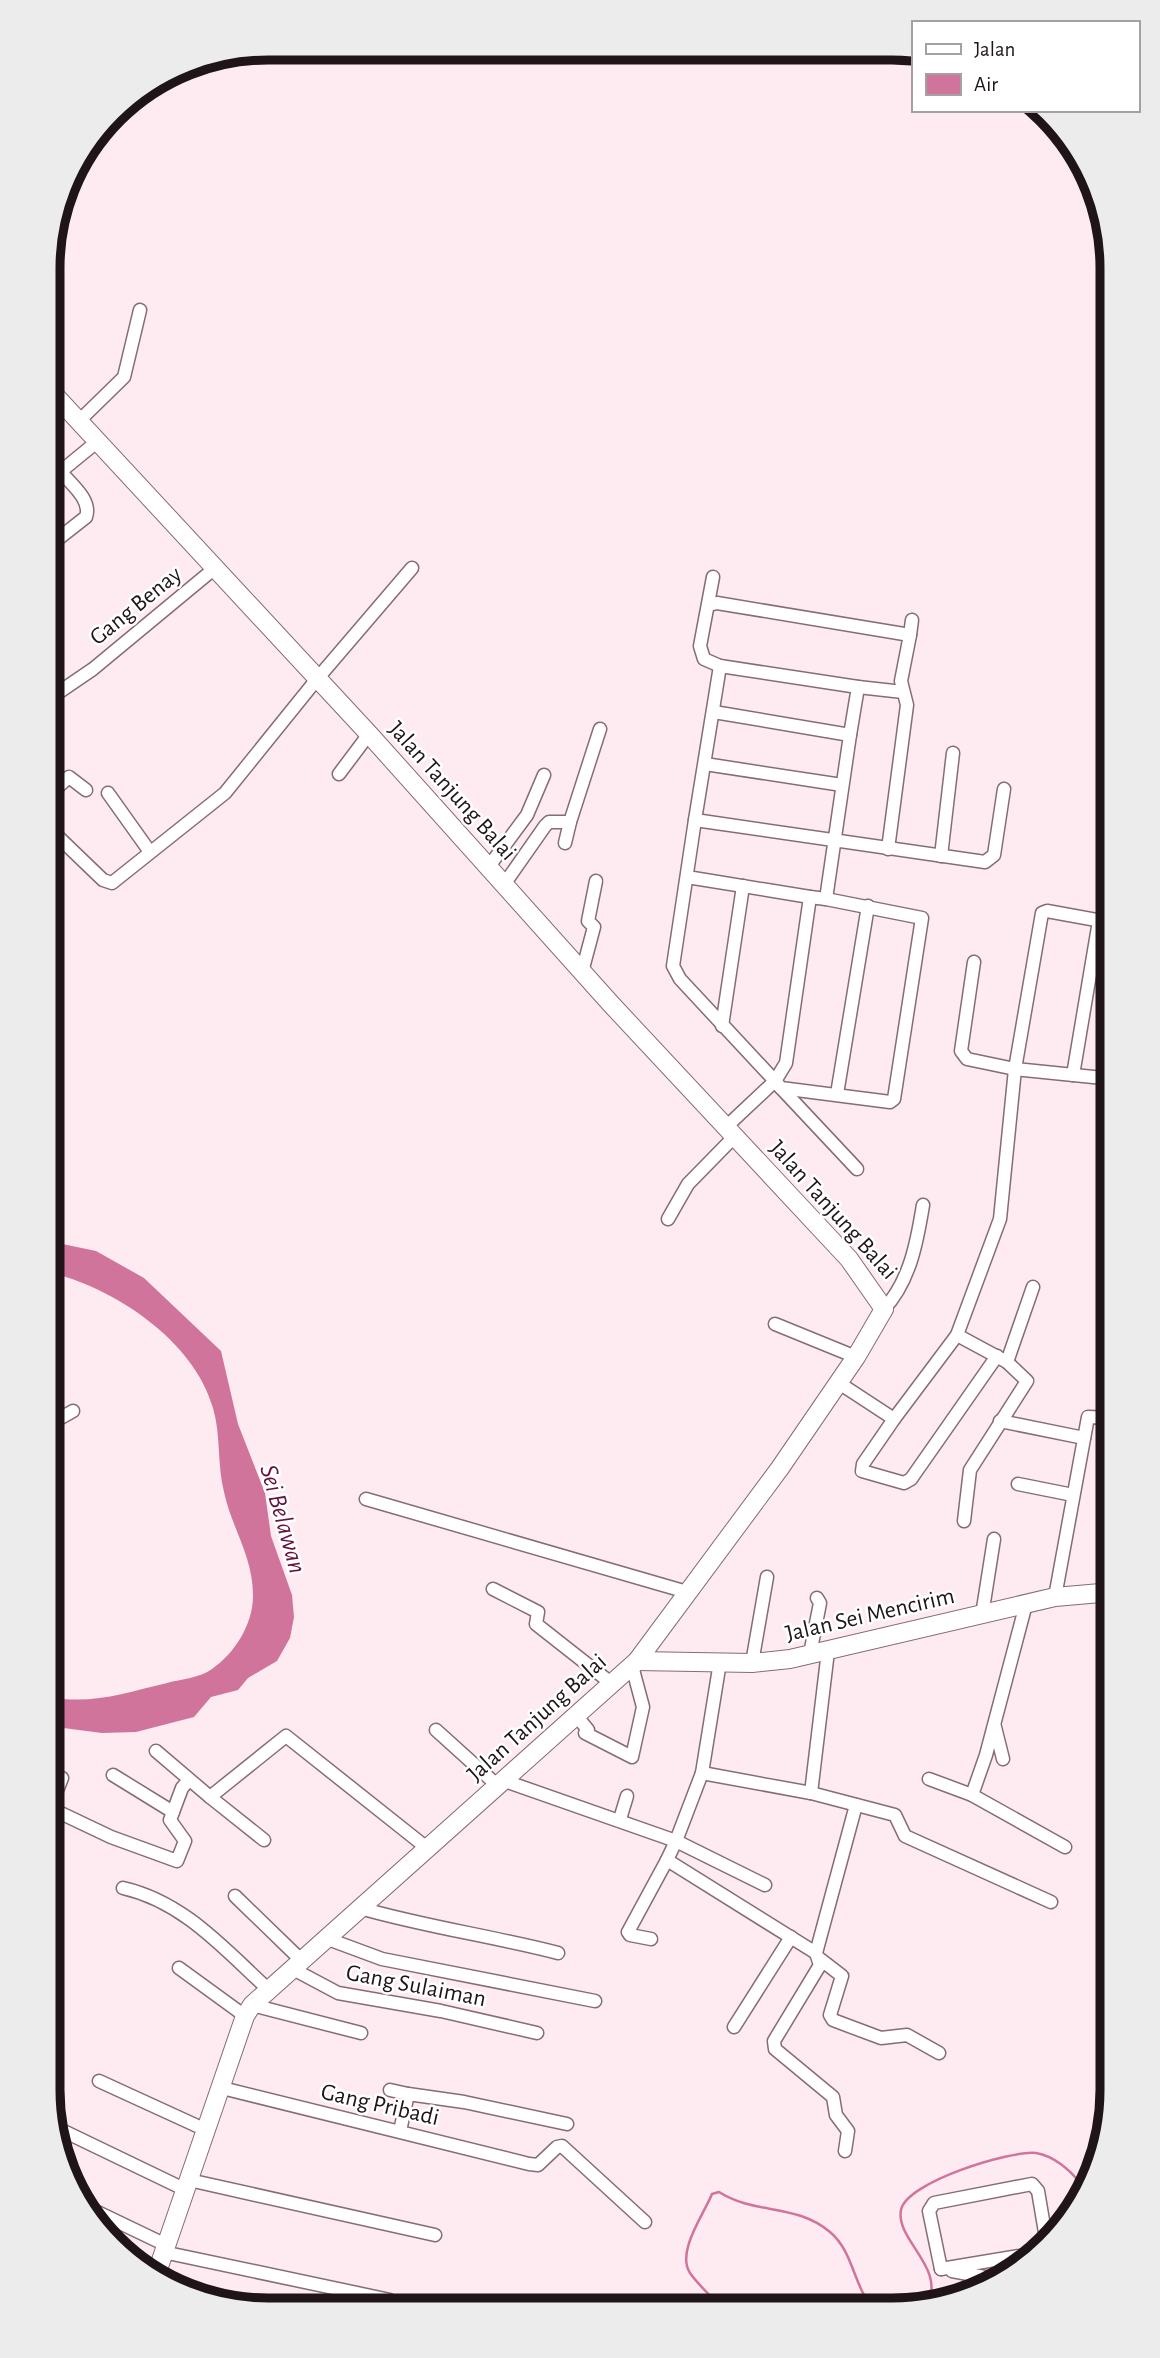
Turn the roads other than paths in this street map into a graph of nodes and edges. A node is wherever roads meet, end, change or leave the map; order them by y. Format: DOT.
graph roads {
  1 [pos="140,310"];
  2 [pos="60,403"];
  3 [pos="79,421"];
  4 [pos="98,441"];
  5 [pos="61,472"];
  6 [pos="60,537"];
  7 [pos="215,568"];
  8 [pos="412,568"];
  9 [pos="713,577"];
  10 [pos="709,605"];
  11 [pos="912,620"];
  12 [pos="909,635"];
  13 [pos="720,666"];
  14 [pos="317,679"];
  15 [pos="858,687"];
  16 [pos="60,692"];
  17 [pos="903,692"];
  18 [pos="714,712"];
  19 [pos="600,729"];
  20 [pos="369,734"];
  21 [pos="850,735"];
  22 [pos="953,753"];
  23 [pos="705,764"];
  24 [pos="340,774"];
  25 [pos="544,775"];
  26 [pos="60,785"];
  27 [pos="842,785"];
  28 [pos="1004,789"];
  29 [pos="86,790"];
  30 [pos="108,793"];
  31 [pos="695,820"];
  32 [pos="570,822"];
  33 [pos="60,839"];
  34 [pos="565,842"];
  35 [pos="833,842"];
  36 [pos="888,849"];
  37 [pos="150,852"];
  38 [pos="940,856"];
  39 [pos="487,869"];
  40 [pos="687,877"];
  41 [pos="596,881"];
  42 [pos="503,886"];
  43 [pos="743,886"];
  44 [pos="810,897"];
  45 [pos="826,899"];
  46 [pos="869,906"];
  47 [pos="1099,921"];
  48 [pos="974,962"];
  49 [pos="582,972"];
  50 [pos="722,1026"];
  51 [pos="1015,1069"];
  52 [pos="1073,1074"];
  53 [pos="1100,1077"];
  54 [pos="778,1085"];
  55 [pos="837,1094"];
  56 [pos="730,1132"];
  57 [pos="857,1169"];
  58 [pos="923,1205"];
  59 [pos="668,1219"];
  60 [pos="1033,1287"];
  61 [pos="884,1309"];
  62 [pos="775,1324"];
  63 [pos="957,1335"];
  64 [pos="856,1357"];
  65 [pos="1002,1359"];
  66 [pos="839,1383"];
  67 [pos="73,1411"];
  68 [pos="1100,1416"];
  69 [pos="60,1418"];
  70 [pos="894,1419"];
  71 [pos="1000,1421"];
  72 [pos="1084,1438"];
  73 [pos="1018,1484"];
  74 [pos="1073,1495"];
  75 [pos="366,1499"];
  76 [pos="964,1521"];
  77 [pos="994,1539"];
  78 [pos="766,1577"];
  79 [pos="493,1589"];
  80 [pos="687,1592"];
  81 [pos="1100,1593"];
  82 [pos="1055,1597"];
  83 [pos="817,1598"];
  84 [pos="1026,1604"];
  85 [pos="982,1615"];
  86 [pos="819,1652"];
  87 [pos="720,1662"];
  88 [pos="634,1663"];
  89 [pos="752,1663"];
  90 [pos="611,1683"];
  91 [pos="575,1714"];
  92 [pos="994,1723"];
  93 [pos="436,1730"];
  94 [pos="156,1751"];
  95 [pos="1003,1759"];
  96 [pos="702,1773"];
  97 [pos="113,1775"];
  98 [pos="62,1778"];
  99 [pos="929,1779"];
  100 [pos="188,1781"];
  101 [pos="60,1783"];
  102 [pos="502,1784"];
  103 [pos="810,1793"];
  104 [pos="972,1795"];
  105 [pos="627,1796"];
  106 [pos="210,1797"];
  107 [pos="856,1805"];
  108 [pos="173,1812"];
  109 [pos="60,1814"];
  110 [pos="620,1819"];
  111 [pos="264,1840"];
  112 [pos="676,1841"];
  113 [pos="1065,1847"];
  114 [pos="427,1848"];
  115 [pos="667,1860"];
  116 [pos="765,1885"];
  117 [pos="123,1888"];
  118 [pos="234,1896"];
  119 [pos="1051,1902"];
  120 [pos="360,1908"];
  121 [pos="791,1937"];
  122 [pos="328,1939"];
  123 [pos="651,1939"];
  124 [pos="558,1954"];
  125 [pos="818,1956"];
  126 [pos="296,1964"];
  127 [pos="178,1968"];
  128 [pos="268,1989"];
  129 [pos="595,2001"];
  130 [pos="248,2010"];
  131 [pos="734,2027"];
  132 [pos="361,2033"];
  133 [pos="537,2033"];
  134 [pos="939,2053"];
  135 [pos="99,2081"];
  136 [pos="222,2088"];
  137 [pos="390,2090"];
  138 [pos="408,2094"];
  139 [pos="567,2124"];
  140 [pos="206,2130"];
  141 [pos="400,2130"];
  142 [pos="64,2131"];
  143 [pos="845,2151"];
  144 [pos="188,2185"];
  145 [pos="101,2215"];
  146 [pos="645,2222"];
  147 [pos="1045,2232"];
  148 [pos="435,2235"];
  149 [pos="164,2249"];
  150 [pos="1017,2256"];
  151 [pos="158,2267"];
  152 [pos="941,2269"];
  153 [pos="984,2277"];
  154 [pos="381,2298"];
  1 -- 3 [label="street"];
  2 -- 3 [label="street, Jalan Tanjung Balai"];
  3 -- 4 [label="street, Jalan Tanjung Balai"];
  4 -- 5 [label="street"];
  4 -- 7 [label="street, Jalan Tanjung Balai"];
  5 -- 6 [label="street"];
  7 -- 14 [label="street, Jalan Tanjung Balai"];
  7 -- 16 [label="street, Gang Benay"];
  8 -- 14 [label="street"];
  9 -- 10 [label="street"];
  10 -- 12 [label="street"];
  10 -- 13 [label="street"];
  11 -- 12 [label="street"];
  12 -- 17 [label="street"];
  13 -- 15 [label="street"];
  13 -- 18 [label="street"];
  14 -- 20 [label="street, Jalan Tanjung Balai"];
  14 -- 37 [label="street"];
  15 -- 17 [label="street"];
  15 -- 21 [label="street"];
  17 -- 36 [label="street"];
  18 -- 21 [label="street"];
  18 -- 23 [label="street"];
  19 -- 32 [label="street"];
  20 -- 24 [label="street"];
  20 -- 39 [label="street, Jalan Tanjung Balai"];
  21 -- 27 [label="street"];
  22 -- 38 [label="street"];
  23 -- 27 [label="street"];
  23 -- 31 [label="street"];
  25 -- 39 [label="street"];
  26 -- 29 [label="street"];
  27 -- 35 [label="street"];
  28 -- 38 [label="street"];
  30 -- 37 [label="street"];
  31 -- 35 [label="street"];
  31 -- 40 [label="street"];
  32 -- 34 [label="street"];
  32 -- 42 [label="street"];
  33 -- 37 [label="street"];
  35 -- 36 [label="street"];
  35 -- 45 [label="street"];
  36 -- 38 [label="street"];
  39 -- 42 [label="street, Jalan Tanjung Balai"];
  40 -- 43 [label="street"];
  40 -- 50 [label="street"];
  41 -- 49 [label="street"];
  42 -- 49 [label="street, Jalan Tanjung Balai"];
  43 -- 44 [label="street"];
  43 -- 50 [label="street"];
  44 -- 45 [label="street"];
  44 -- 54 [label="street"];
  45 -- 46 [label="street"];
  46 -- 55 [label="street"];
  46 -- 55 [label="street"];
  47 -- 51 [label="street"];
  47 -- 52 [label="street"];
  48 -- 51 [label="street"];
  49 -- 56 [label="street, Jalan Tanjung Balai"];
  50 -- 54 [label="street"];
  51 -- 52 [label="street"];
  51 -- 63 [label="street"];
  52 -- 53 [label="street"];
  54 -- 55 [label="street"];
  54 -- 56 [label="street"];
  54 -- 57 [label="street"];
  56 -- 59 [label="street"];
  56 -- 61 [label="street, Jalan Tanjung Balai"];
  58 -- 61 [label="street"];
  60 -- 65 [label="street"];
  61 -- 64 [label="street, Jalan Tanjung Balai"];
  62 -- 64 [label="street"];
  63 -- 65 [label="street"];
  63 -- 70 [label="street"];
  64 -- 66 [label="street, Jalan Tanjung Balai"];
  65 -- 70 [label="street"];
  65 -- 71 [label="street"];
  66 -- 70 [label="street"];
  66 -- 80 [label="street, Jalan Tanjung Balai"];
  67 -- 69 [label="street"];
  68 -- 72 [label="street"];
  71 -- 72 [label="street"];
  71 -- 76 [label="street"];
  72 -- 74 [label="street"];
  73 -- 74 [label="street"];
  74 -- 82 [label="street"];
  75 -- 80 [label="street"];
  77 -- 85 [label="street"];
  78 -- 89 [label="street"];
  79 -- 90 [label="street"];
  80 -- 88 [label="street, Jalan Tanjung Balai"];
  81 -- 82 [label="street, Jalan Sei Mencirim"];
  82 -- 84 [label="street, Jalan Sei Mencirim"];
  83 -- 86 [label="street"];
  84 -- 85 [label="street, Jalan Sei Mencirim"];
  84 -- 92 [label="street"];
  85 -- 86 [label="street, Jalan Sei Mencirim"];
  86 -- 89 [label="street, Jalan Sei Mencirim"];
  86 -- 103 [label="street"];
  87 -- 88 [label="street, Jalan Sei Mencirim"];
  87 -- 89 [label="street, Jalan Sei Mencirim"];
  87 -- 96 [label="street"];
  88 -- 90 [label="street, Jalan Tanjung Balai"];
  88 -- 91 [label="street"];
  90 -- 91 [label="street, Jalan Tanjung Balai"];
  91 -- 102 [label="street, Jalan Tanjung Balai"];
  92 -- 95 [label="street"];
  92 -- 104 [label="street"];
  93 -- 102 [label="street"];
  94 -- 100 [label="street"];
  96 -- 103 [label="street"];
  96 -- 112 [label="street"];
  97 -- 108 [label="street"];
  98 -- 101 [label="street"];
  99 -- 104 [label="street"];
  100 -- 106 [label="street"];
  100 -- 108 [label="street"];
  102 -- 110 [label="street"];
  102 -- 114 [label="street, Jalan Tanjung Balai"];
  103 -- 107 [label="street"];
  104 -- 113 [label="street"];
  105 -- 110 [label="street"];
  106 -- 111 [label="street"];
  106 -- 114 [label="street"];
  107 -- 119 [label="street"];
  107 -- 125 [label="street"];
  108 -- 109 [label="street"];
  110 -- 112 [label="street"];
  112 -- 115 [label="street"];
  112 -- 116 [label="street"];
  114 -- 120 [label="street, Jalan Tanjung Balai"];
  115 -- 121 [label="street"];
  115 -- 123 [label="street"];
  117 -- 128 [label="street"];
  118 -- 126 [label="street, Gang Sulaiman"];
  120 -- 122 [label="street, Jalan Tanjung Balai"];
  120 -- 124 [label="street"];
  121 -- 125 [label="street"];
  121 -- 131 [label="street"];
  122 -- 126 [label="street, Jalan Tanjung Balai"];
  122 -- 129 [label="street"];
  125 -- 134 [label="street"];
  125 -- 143 [label="street"];
  126 -- 128 [label="street, Jalan Tanjung Balai"];
  126 -- 133 [label="street, Gang Sulaiman"];
  127 -- 130 [label="street"];
  128 -- 130 [label="street, Jalan Tanjung Balai"];
  130 -- 132 [label="street"];
  130 -- 136 [label="street, Jalan Tanjung Balai"];
  135 -- 140 [label="street"];
  136 -- 140 [label="street, Jalan Tanjung Balai"];
  136 -- 141 [label="street, Gang Pribadi"];
  137 -- 138 [label="street"];
  138 -- 139 [label="street"];
  138 -- 141 [label="street"];
  140 -- 144 [label="street, Jalan Tanjung Balai"];
  141 -- 146 [label="street, Gang Pribadi"];
  142 -- 144 [label="street"];
  144 -- 148 [label="street"];
  144 -- 149 [label="street, Jalan Tanjung Balai"];
  145 -- 149 [label="street"];
  147 -- 152 [label="street"];
  149 -- 151 [label="street, Jalan Tanjung Balai"];
  149 -- 154 [label="street"];
  150 -- 152 [label="street"];
  152 -- 153 [label="street"];
}
